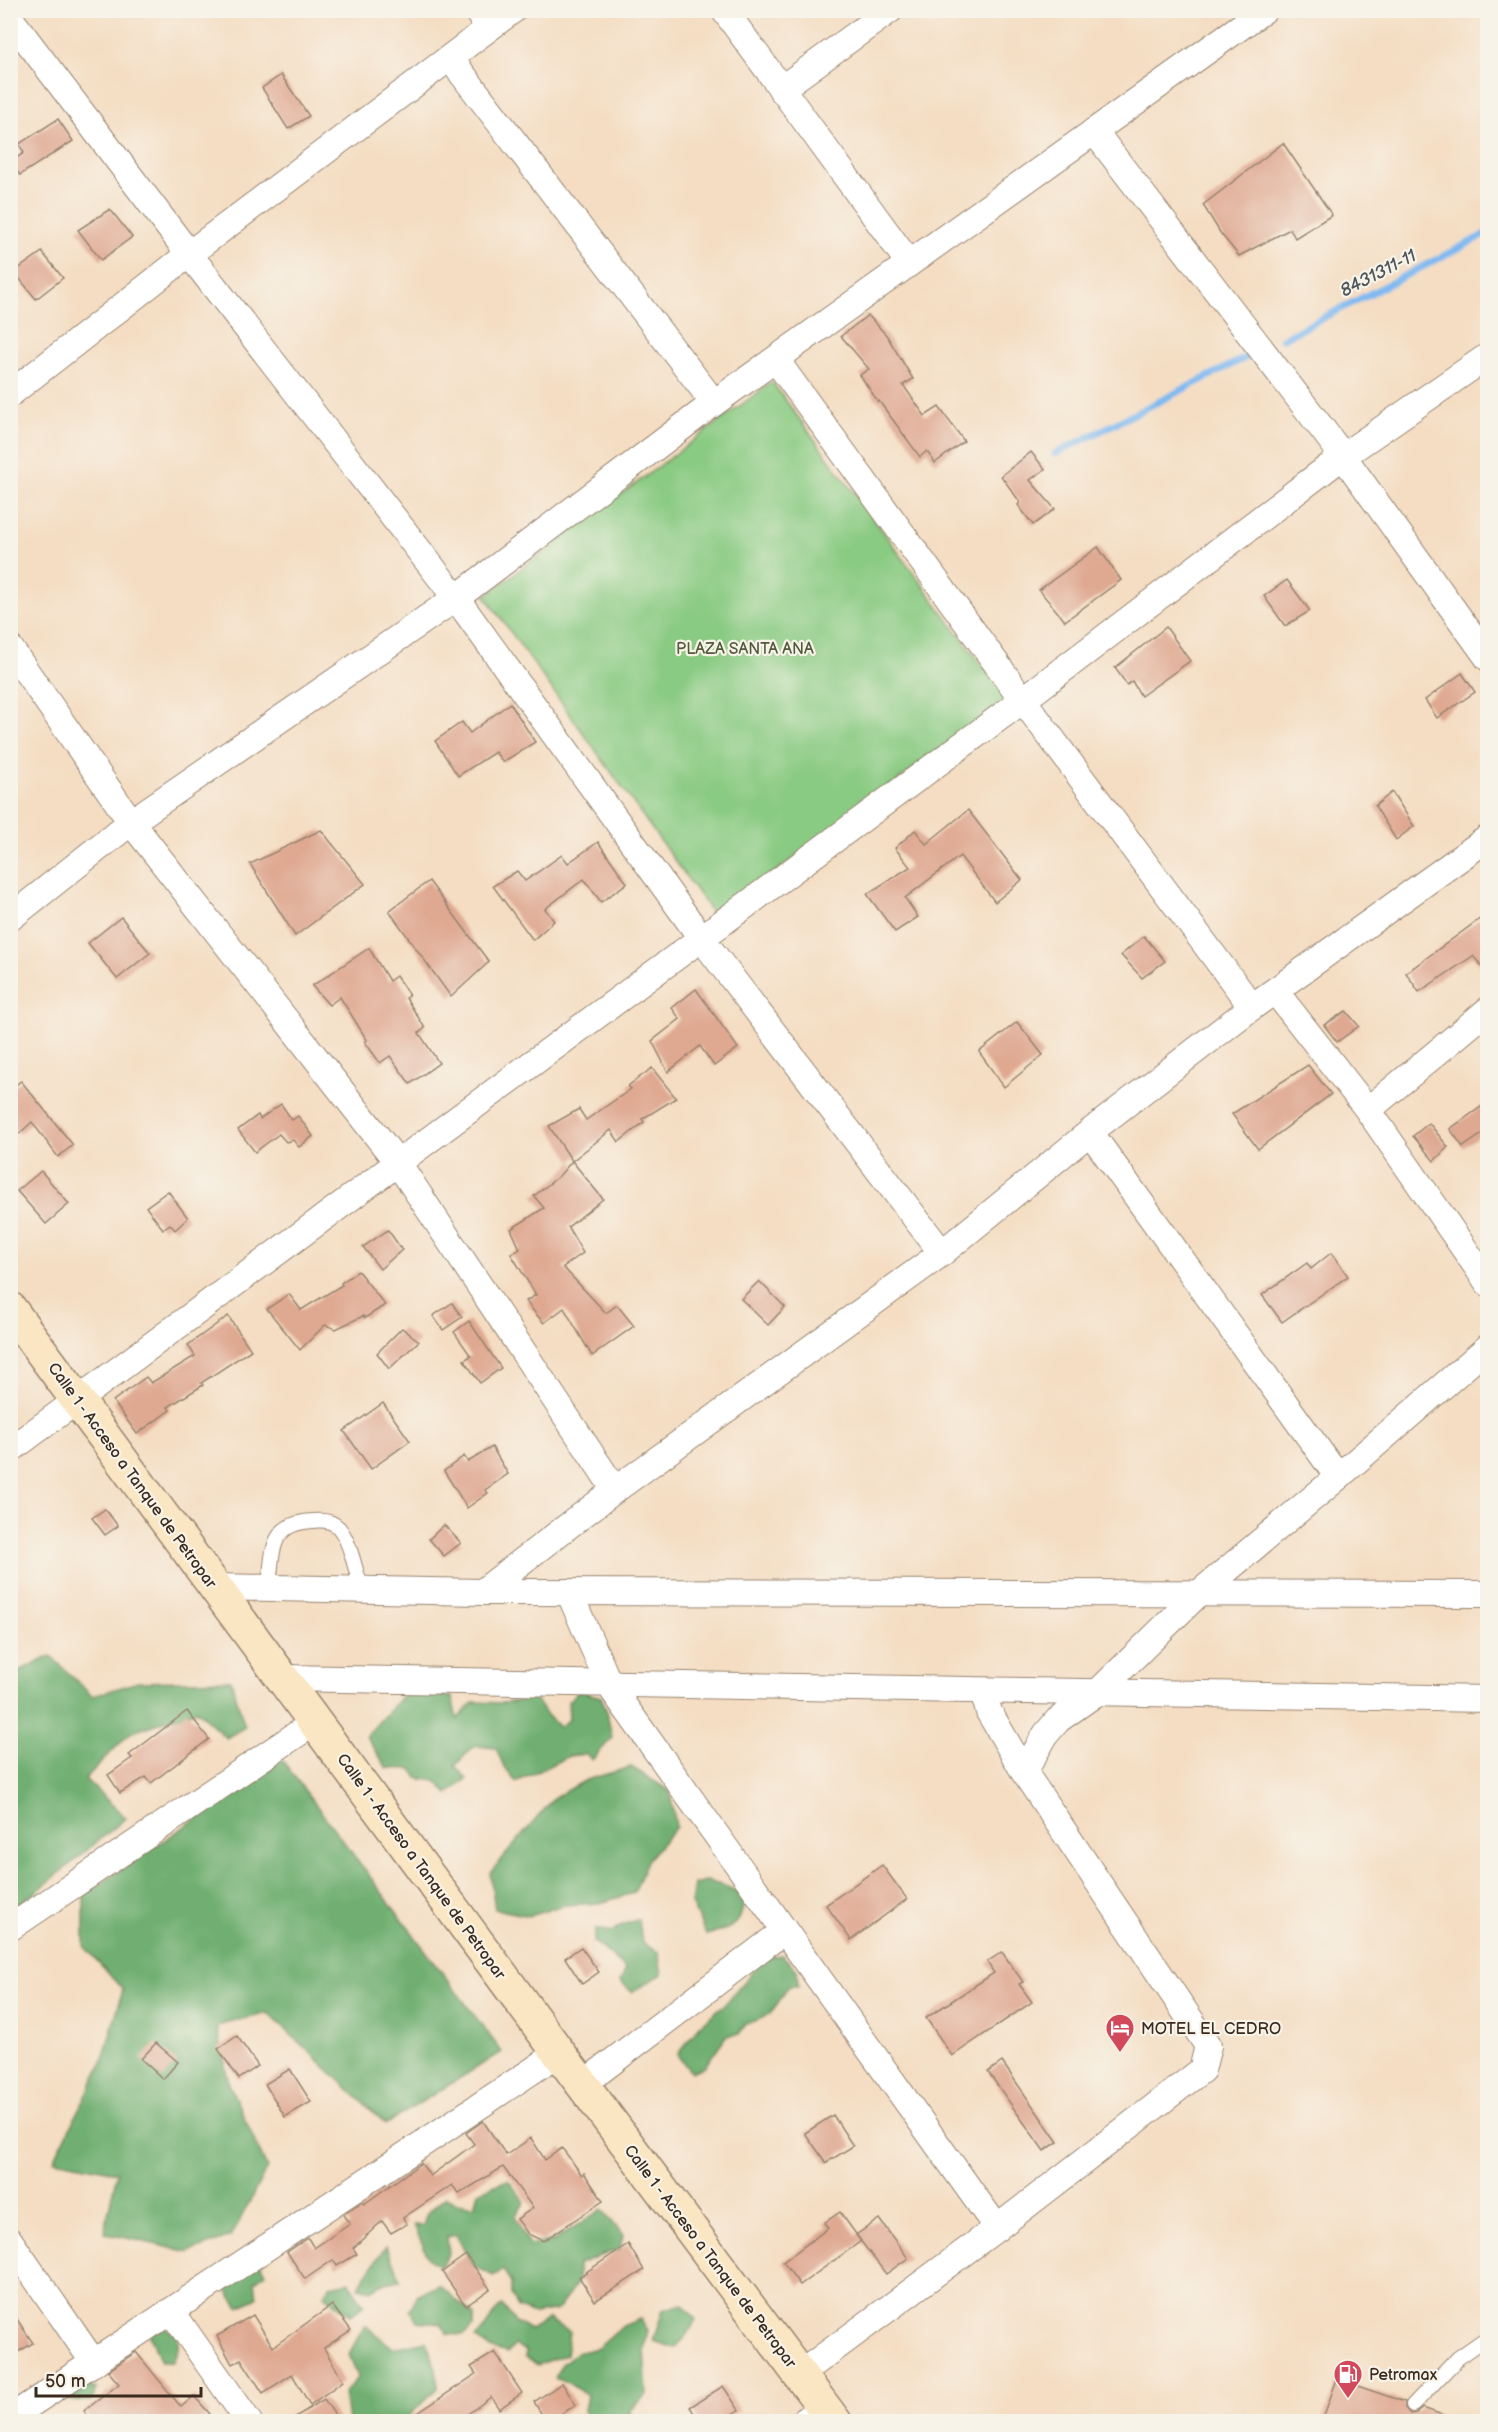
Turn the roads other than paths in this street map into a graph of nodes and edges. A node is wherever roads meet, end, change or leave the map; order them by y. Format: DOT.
graph roads {
  1 [pos="513,10"];
  2 [pos="724,10"];
  3 [pos="890,10"];
  4 [pos="1263,10"];
  5 [pos="10,18"];
  6 [pos="482,19"];
  7 [pos="450,58"];
  8 [pos="781,89"];
  9 [pos="1094,131"];
  10 [pos="189,254"];
  11 [pos="909,263"];
  12 [pos="1488,356"];
  13 [pos="776,360"];
  14 [pos="10,394"];
  15 [pos="714,403"];
  16 [pos="1343,456"];
  17 [pos="456,598"];
  18 [pos="10,648"];
  19 [pos="1488,658"];
  20 [pos="1023,700"];
  21 [pos="130,822"];
  22 [pos="1488,838"];
  23 [pos="10,918"];
  24 [pos="702,939"];
  25 [pos="1275,991"];
  26 [pos="1252,1007"];
  27 [pos="1488,1010"];
  28 [pos="1368,1110"];
  29 [pos="1090,1132"];
  30 [pos="398,1163"];
  31 [pos="942,1253"];
  32 [pos="1488,1283"];
  33 [pos="10,1309"];
  34 [pos="1488,1347"];
  35 [pos="78,1400"];
  36 [pos="10,1450"];
  37 [pos="1338,1477"];
  38 [pos="615,1490"];
  39 [pos="215,1587"];
  40 [pos="269,1587"];
  41 [pos="362,1588"];
  42 [pos="482,1592"];
  43 [pos="569,1592"];
  44 [pos="1488,1594"];
  45 [pos="1197,1595"];
  46 [pos="283,1678"];
  47 [pos="610,1686"];
  48 [pos="983,1691"];
  49 [pos="1098,1691"];
  50 [pos="1488,1699"];
  51 [pos="315,1722"];
  52 [pos="1024,1772"];
  53 [pos="10,1928"];
  54 [pos="784,1931"];
  55 [pos="559,2053"];
  56 [pos="583,2084"];
  57 [pos="997,2228"];
  58 [pos="10,2241"];
  59 [pos="172,2312"];
  60 [pos="1488,2337"];
  61 [pos="94,2363"];
  62 [pos="800,2374"];
  63 [pos="1413,2405"];
  64 [pos="821,2417"];
  65 [pos="10,2418"];
  66 [pos="249,2421"];
  1 -- 6 [label="street"];
  2 -- 8 [label="street"];
  3 -- 8 [label="street"];
  4 -- 9 [label="street"];
  5 -- 10 [label="street"];
  6 -- 7 [label="street"];
  7 -- 10 [label="street"];
  7 -- 15 [label="street"];
  8 -- 11 [label="street"];
  9 -- 11 [label="street"];
  9 -- 16 [label="street"];
  10 -- 14 [label="street"];
  10 -- 17 [label="street"];
  11 -- 13 [label="street"];
  12 -- 16 [label="street"];
  13 -- 15 [label="street"];
  13 -- 20 [label="street"];
  15 -- 17 [label="street"];
  16 -- 19 [label="street"];
  16 -- 20 [label="street"];
  17 -- 21 [label="street"];
  17 -- 24 [label="street"];
  18 -- 21 [label="street"];
  20 -- 24 [label="street"];
  20 -- 26 [label="street"];
  21 -- 23 [label="street"];
  21 -- 30 [label="street"];
  22 -- 25 [label="street"];
  24 -- 30 [label="street"];
  24 -- 31 [label="street"];
  25 -- 26 [label="street"];
  25 -- 28 [label="street"];
  26 -- 29 [label="street"];
  27 -- 28 [label="street"];
  28 -- 32 [label="street"];
  29 -- 31 [label="street"];
  29 -- 37 [label="street"];
  30 -- 35 [label="street"];
  30 -- 38 [label="street"];
  31 -- 38 [label="street"];
  33 -- 35 [label="street, Calle 1 - Acceso a Tanque de Petropar"];
  34 -- 37 [label="street"];
  35 -- 36 [label="street"];
  35 -- 39 [label="street, Calle 1 - Acceso a Tanque de Petropar"];
  37 -- 45 [label="street"];
  38 -- 42 [label="street"];
  39 -- 40 [label="street"];
  39 -- 46 [label="street, Calle 1 - Acceso a Tanque de Petropar"];
  40 -- 41 [label="street"];
  40 -- 41 [label="lane"];
  41 -- 42 [label="street"];
  42 -- 43 [label="street"];
  43 -- 45 [label="street"];
  43 -- 47 [label="street"];
  44 -- 45 [label="street"];
  45 -- 49 [label="street"];
  46 -- 47 [label="street"];
  46 -- 51 [label="street, Calle 1 - Acceso a Tanque de Petropar"];
  47 -- 48 [label="street"];
  47 -- 54 [label="street"];
  48 -- 49 [label="street"];
  48 -- 52 [label="street"];
  49 -- 50 [label="street"];
  49 -- 52 [label="street"];
  51 -- 53 [label="street"];
  51 -- 55 [label="street, Calle 1 - Acceso a Tanque de Petropar"];
  52 -- 57 [label="street"];
  54 -- 56 [label="street"];
  54 -- 57 [label="street"];
  55 -- 56 [label="street, Calle 1 - Acceso a Tanque de Petropar"];
  55 -- 59 [label="street"];
  56 -- 62 [label="street, Calle 1 - Acceso a Tanque de Petropar"];
  57 -- 62 [label="street"];
  58 -- 61 [label="street"];
  59 -- 61 [label="street"];
  59 -- 66 [label="street"];
  60 -- 63 [label="lane"];
  61 -- 65 [label="street"];
  62 -- 64 [label="street, Calle 1 - Acceso a Tanque de Petropar"];
}
